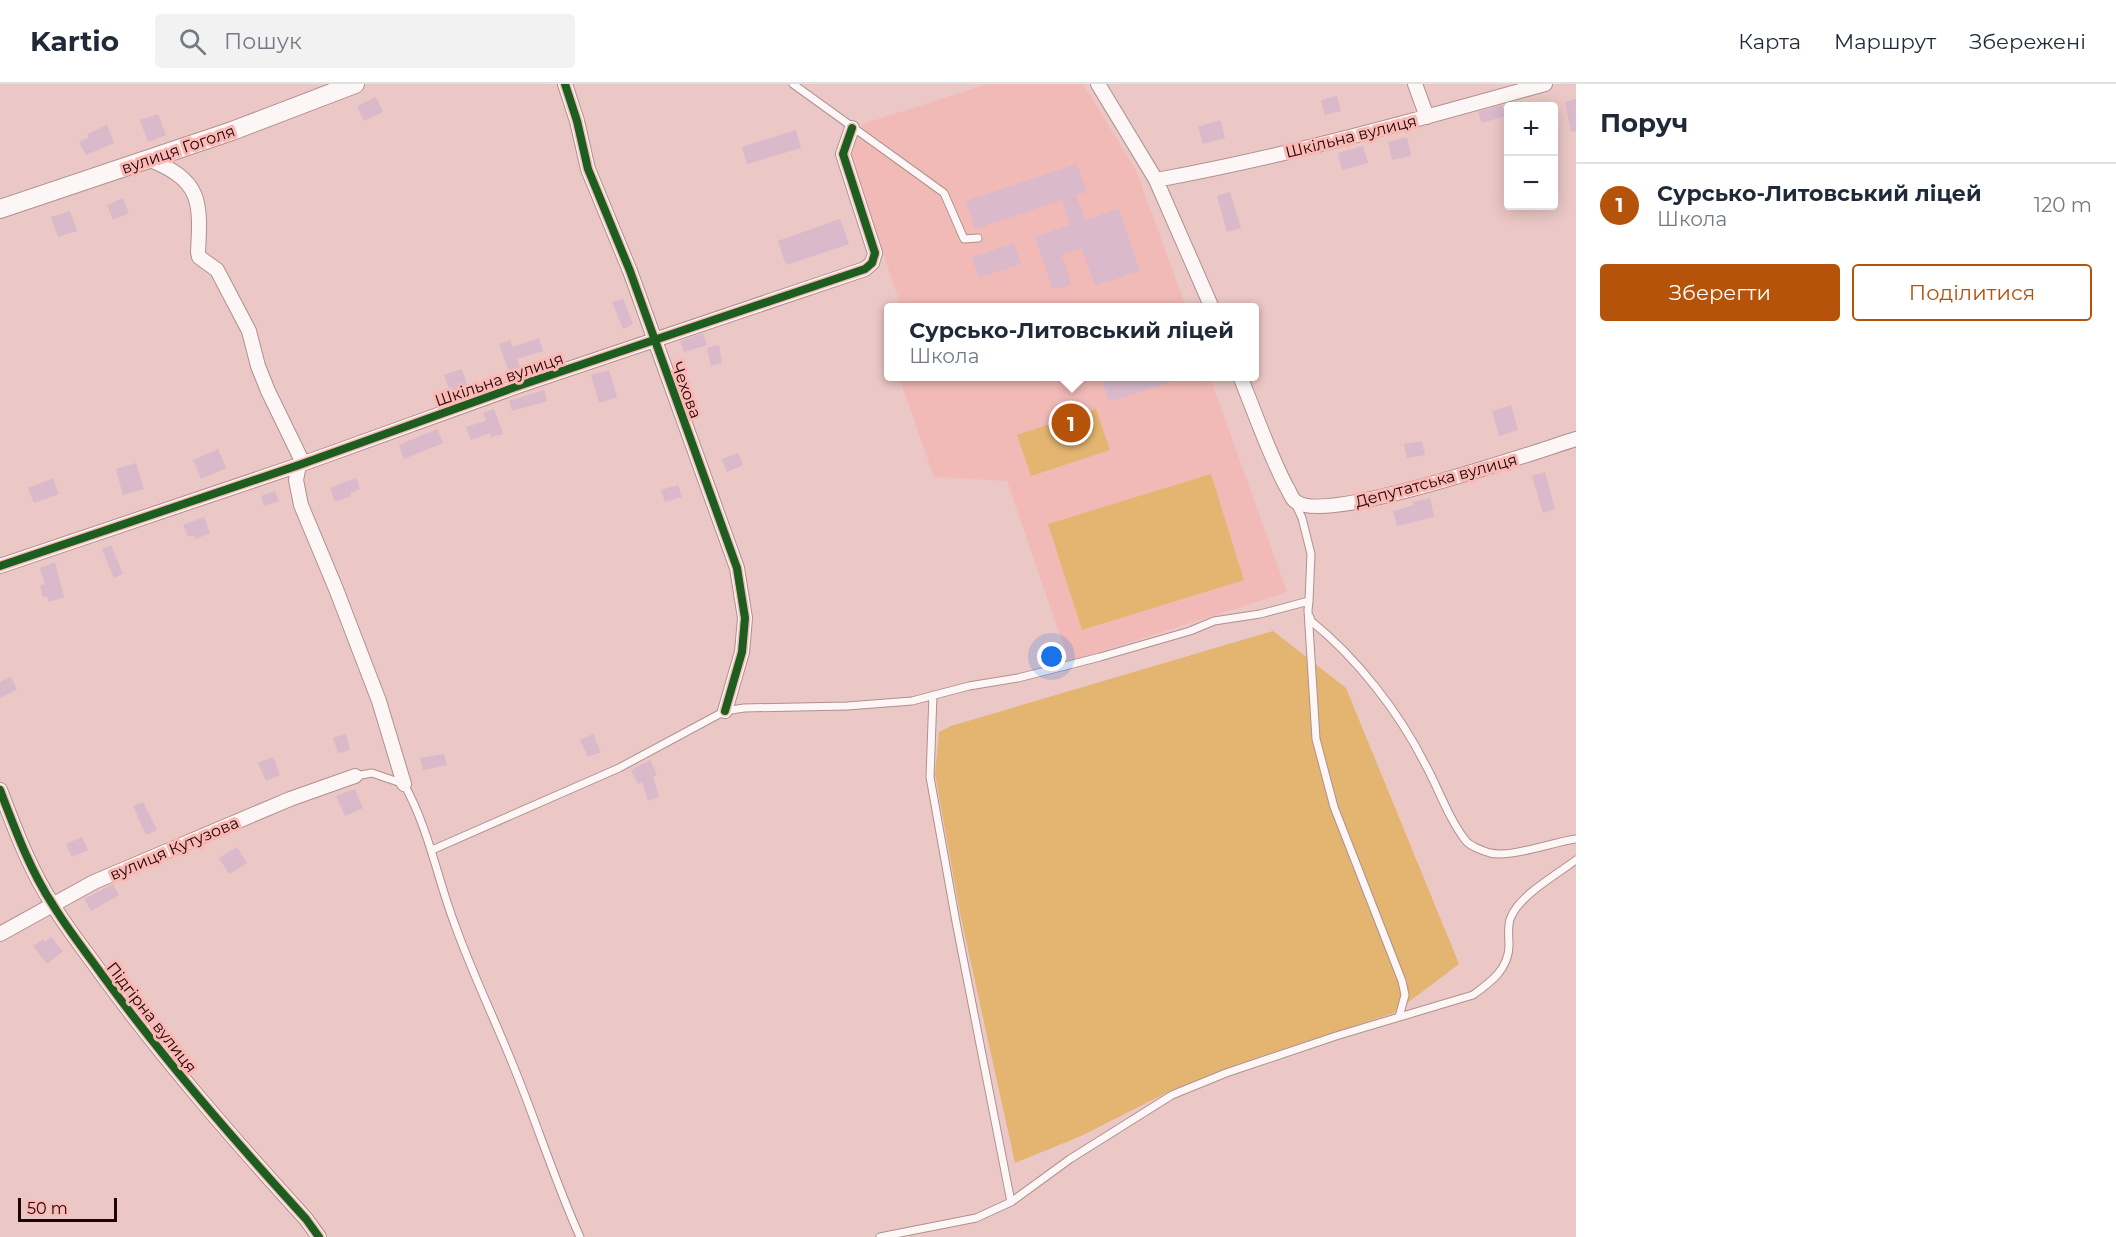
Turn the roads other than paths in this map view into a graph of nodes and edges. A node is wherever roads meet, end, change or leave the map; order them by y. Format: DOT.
graph roads {
  1 [pos="355,84"];
  2 [pos="565,84"];
  3 [pos="793,84"];
  4 [pos="1098,84"];
  5 [pos="1415,84"];
  6 [pos="1545,84"];
  7 [pos="1427,117"];
  8 [pos="852,128"];
  9 [pos="148,159"];
  10 [pos="1156,180"];
  11 [pos="0,209"];
  12 [pos="978,238"];
  13 [pos="1210,303"];
  14 [pos="655,341"];
  15 [pos="1242,381"];
  16 [pos="1576,439"];
  17 [pos="301,464"];
  18 [pos="1294,501"];
  19 [pos="0,566"];
  20 [pos="1310,601"];
  21 [pos="1308,610"];
  22 [pos="933,695"];
  23 [pos="725,711"];
  24 [pos="354,776"];
  25 [pos="404,784"];
  26 [pos="0,790"];
  27 [pos="1576,839"];
  28 [pos="432,850"];
  29 [pos="1576,860"];
  30 [pos="52,904"];
  31 [pos="0,934"];
  32 [pos="1399,1017"];
  33 [pos="1011,1202"];
  34 [pos="319,1237"];
  35 [pos="580,1237"];
  36 [pos="880,1237"];
  1 -- 9 [label="street, вулиця Гоголя"];
  2 -- 14 [label="street, Чехова"];
  3 -- 8 [label="lane"];
  4 -- 10 [label="street"];
  5 -- 7 [label="street"];
  6 -- 7 [label="street, Шкільна вулиця"];
  7 -- 10 [label="street, Шкільна вулиця"];
  8 -- 12 [label="lane"];
  8 -- 14 [label="street, Шкільна вулиця"];
  9 -- 11 [label="street, вулиця Гоголя"];
  9 -- 17 [label="street"];
  10 -- 13 [label="street"];
  14 -- 17 [label="street, Шкільна вулиця"];
  14 -- 23 [label="street, Чехова"];
  15 -- 18 [label="street"];
  16 -- 18 [label="street, Депутатська вулиця"];
  17 -- 19 [label="street, Шкільна вулиця"];
  17 -- 25 [label="street"];
  18 -- 20 [label="lane"];
  20 -- 21 [label="lane"];
  20 -- 22 [label="lane"];
  21 -- 27 [label="lane"];
  21 -- 32 [label="lane"];
  22 -- 23 [label="lane"];
  22 -- 33 [label="lane"];
  23 -- 28 [label="lane"];
  24 -- 25 [label="lane"];
  24 -- 30 [label="street, вулиця Кутузова"];
  25 -- 28 [label="lane"];
  26 -- 30 [label="street, Підгірна вулиця"];
  28 -- 35 [label="lane"];
  29 -- 32 [label="lane"];
  30 -- 31 [label="street, вулиця Кутузова"];
  30 -- 34 [label="street, Підгірна вулиця"];
  32 -- 33 [label="lane"];
  33 -- 36 [label="lane"];
}
